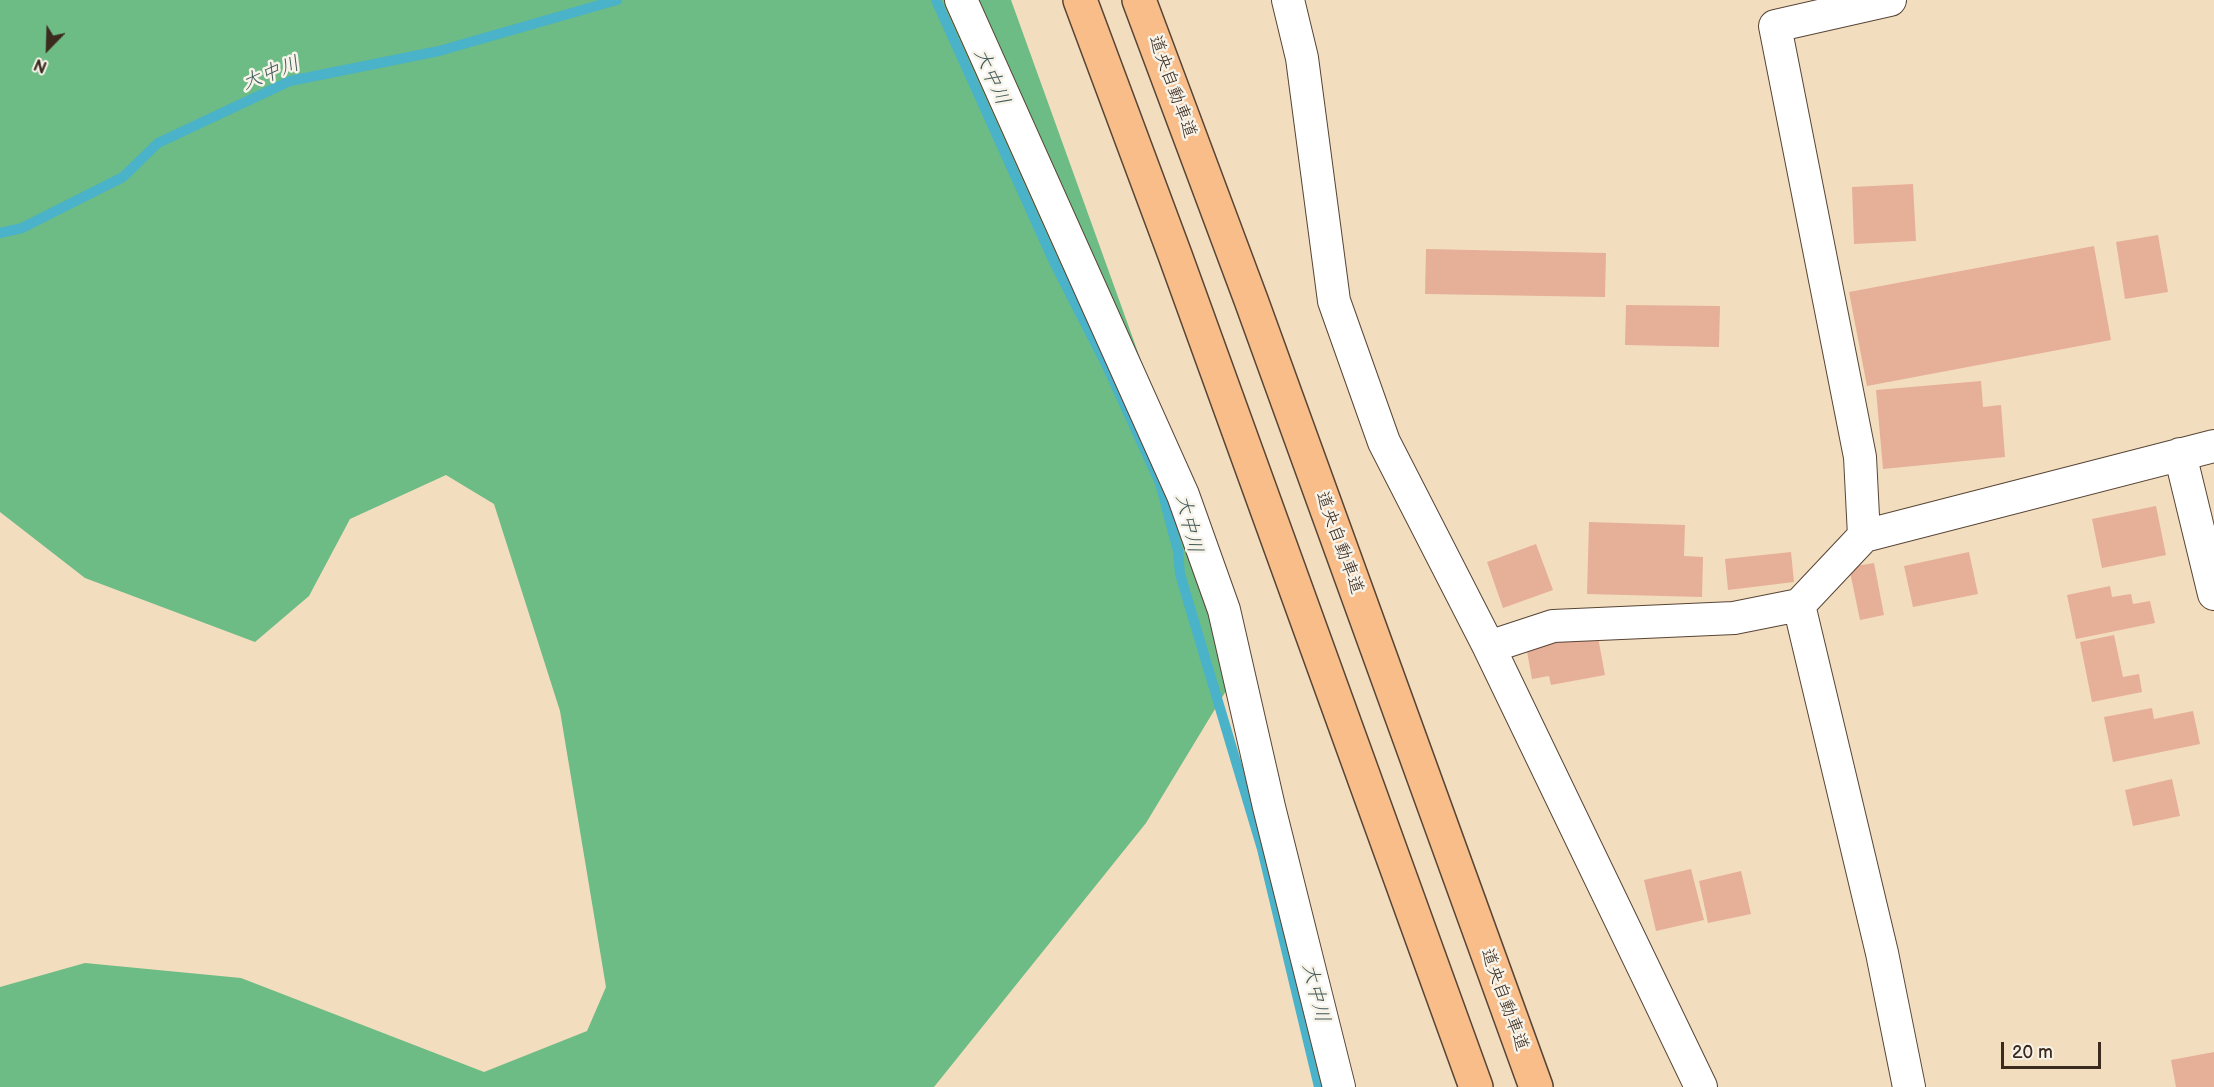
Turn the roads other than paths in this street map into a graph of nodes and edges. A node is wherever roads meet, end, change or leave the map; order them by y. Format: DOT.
graph roads {
  1 [pos="961,0"];
  2 [pos="1080,0"];
  3 [pos="1139,0"];
  4 [pos="1288,0"];
  5 [pos="1890,0"];
  6 [pos="2214,446"];
  7 [pos="2180,454"];
  8 [pos="1864,536"];
  9 [pos="2214,594"];
  10 [pos="1799,605"];
  11 [pos="1489,647"];
  12 [pos="1339,1087"];
  13 [pos="1476,1087"];
  14 [pos="1536,1087"];
  15 [pos="1701,1087"];
  16 [pos="1909,1087"];
  1 -- 12 [label="street"];
  2 -- 13 [label="highway"];
  3 -- 14 [label="highway, 道央自動車道"];
  4 -- 11 [label="street"];
  5 -- 8 [label="street"];
  6 -- 7 [label="street"];
  7 -- 8 [label="street"];
  7 -- 9 [label="street"];
  8 -- 10 [label="street"];
  10 -- 11 [label="street"];
  10 -- 16 [label="street"];
  11 -- 15 [label="street"];
}
